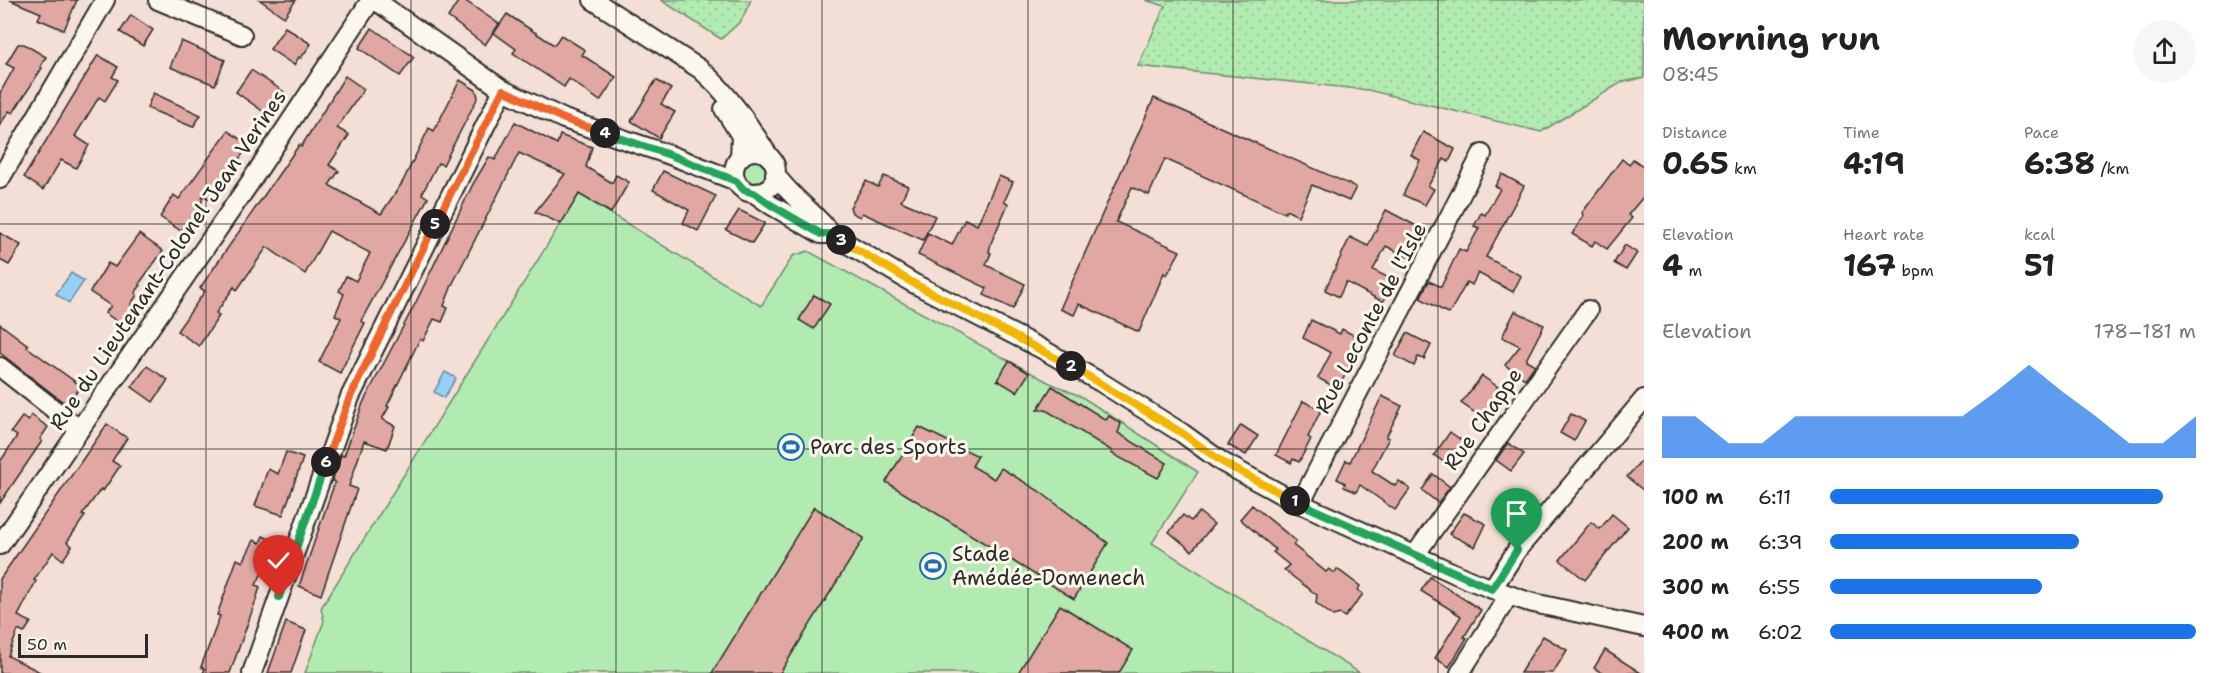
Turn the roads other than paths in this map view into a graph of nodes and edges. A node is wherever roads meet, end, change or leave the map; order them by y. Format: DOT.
graph roads {
  1 [pos="105,0"];
  2 [pos="158,0"];
  3 [pos="373,0"];
  4 [pos="593,0"];
  5 [pos="242,35"];
  6 [pos="689,63"];
  7 [pos="503,90"];
  8 [pos="1482,154"];
  9 [pos="740,158"];
  10 [pos="773,166"];
  11 [pos="0,179"];
  12 [pos="736,181"];
  13 [pos="754,193"];
  14 [pos="831,234"];
  15 [pos="1588,310"];
  16 [pos="0,368"];
  17 [pos="1644,399"];
  18 [pos="79,429"];
  19 [pos="1300,504"];
  20 [pos="0,545"];
  21 [pos="1415,555"];
  22 [pos="1500,592"];
  23 [pos="1644,627"];
  24 [pos="252,673"];
  25 [pos="1460,673"];
  1 -- 11 [label="street"];
  2 -- 5 [label="street"];
  3 -- 7 [label="street"];
  3 -- 18 [label="street, Rue du Lieutenant-Colonel Jean Verines"];
  4 -- 6 [label="street"];
  6 -- 9 [label="street"];
  6 -- 10 [label="street"];
  7 -- 12 [label="street"];
  7 -- 24 [label="street"];
  8 -- 19 [label="street, Rue Leconte de l'Isle"];
  9 -- 10 [label="street"];
  9 -- 12 [label="street"];
  10 -- 13 [label="street"];
  10 -- 14 [label="street"];
  12 -- 13 [label="street"];
  13 -- 14 [label="street"];
  14 -- 19 [label="street"];
  15 -- 21 [label="street, Rue Chappe"];
  16 -- 18 [label="street"];
  17 -- 22 [label="street"];
  18 -- 20 [label="street, Rue du Lieutenant-Colonel Jean Verines"];
  19 -- 21 [label="street"];
  21 -- 22 [label="street"];
  22 -- 23 [label="street"];
  22 -- 25 [label="street"];
}
